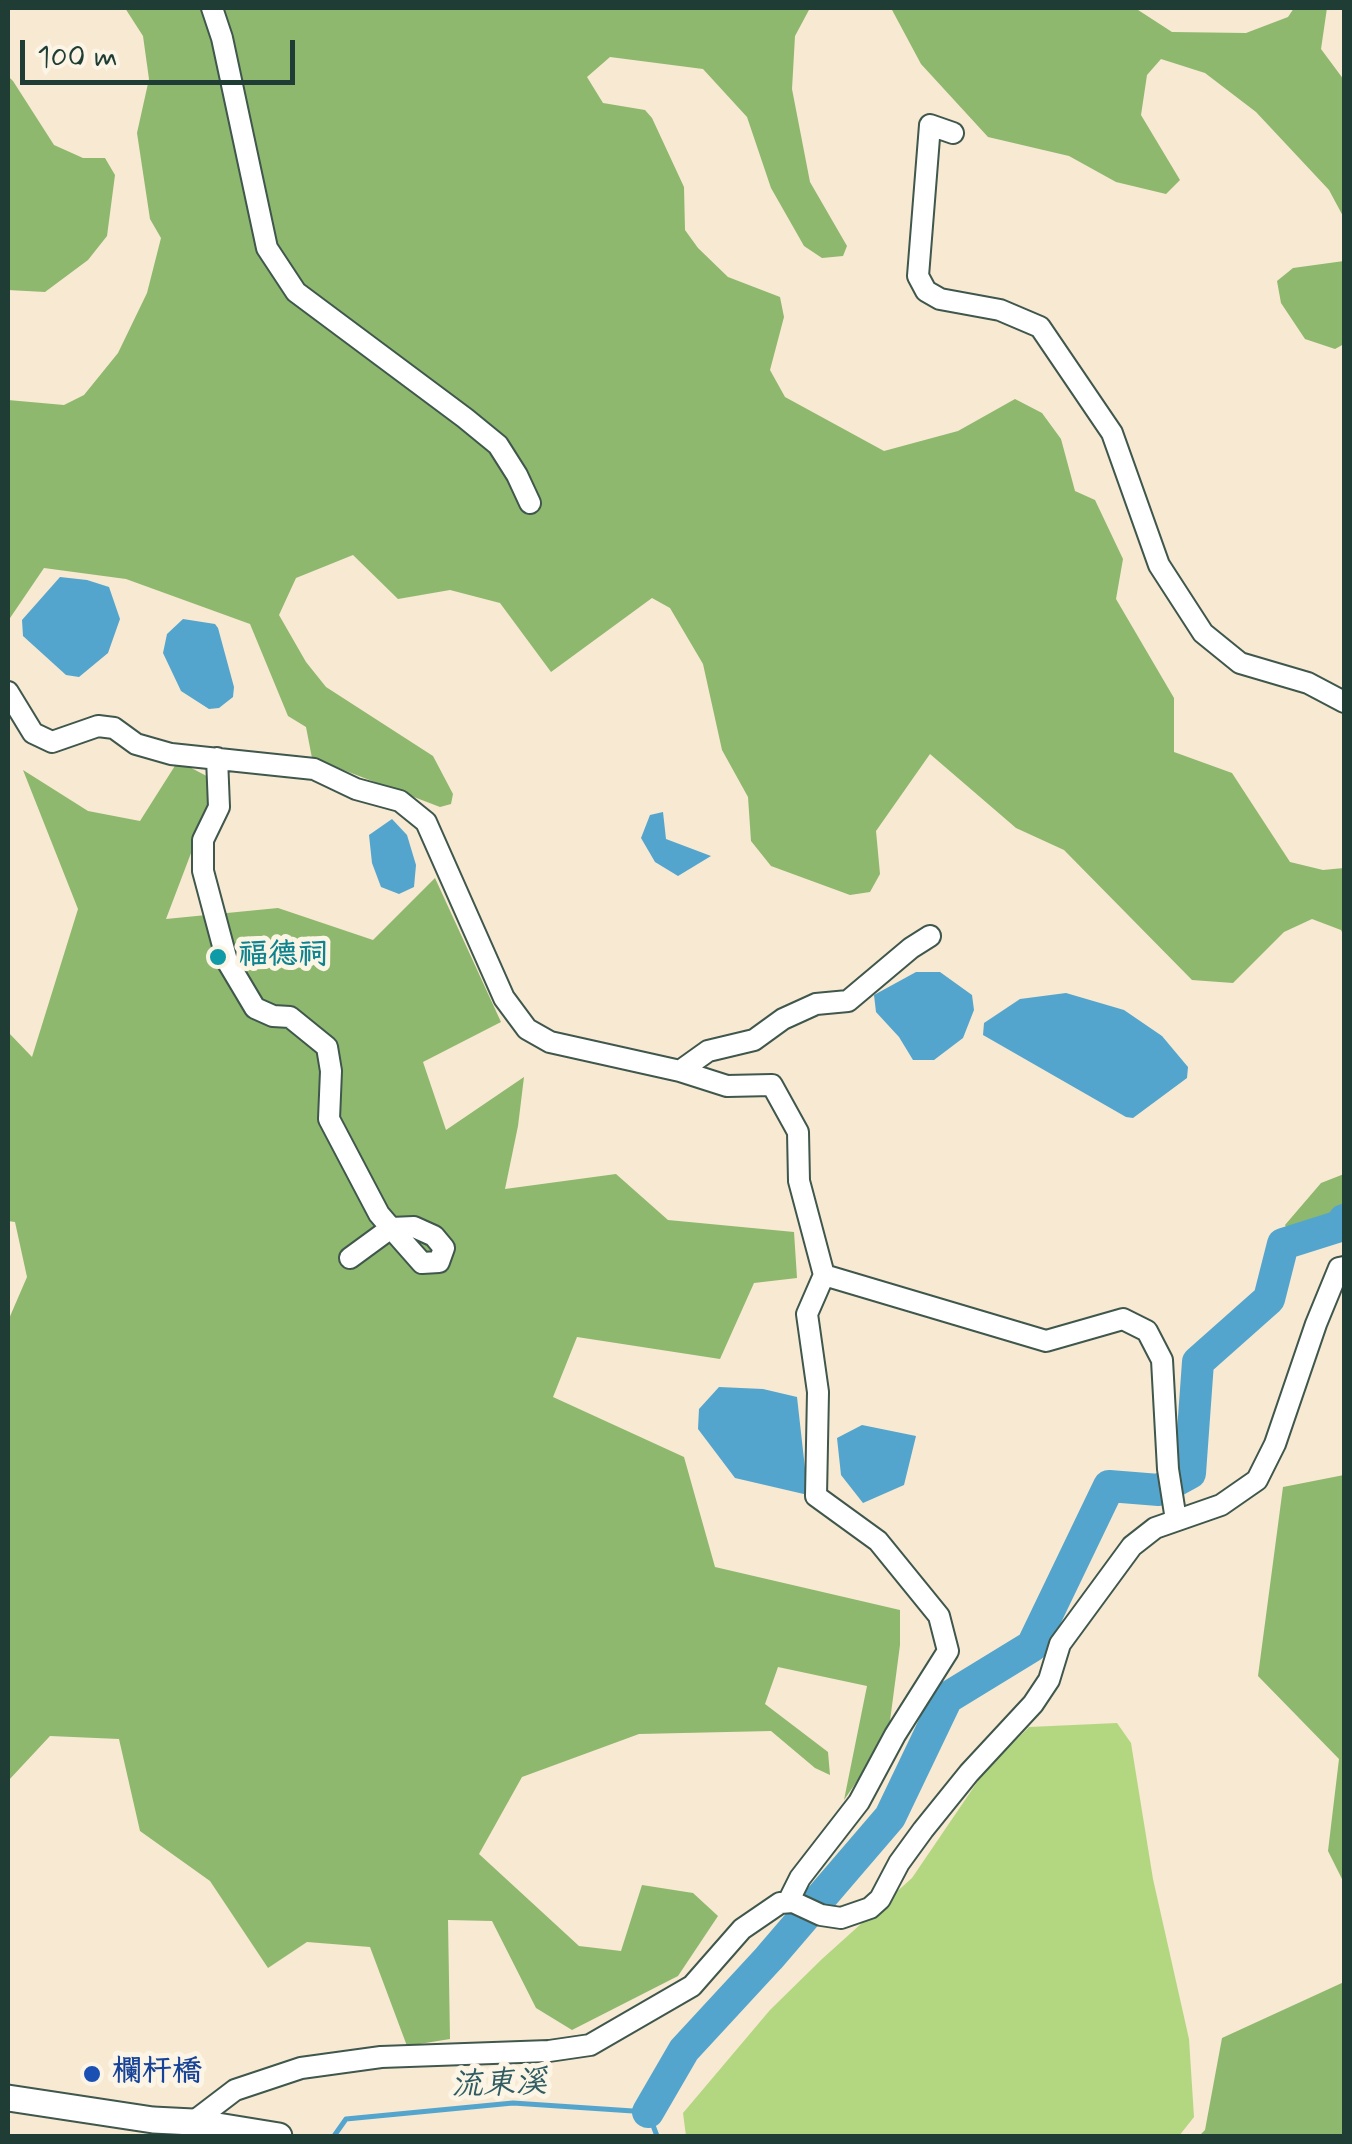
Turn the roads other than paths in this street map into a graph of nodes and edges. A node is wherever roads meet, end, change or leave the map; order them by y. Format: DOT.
graph roads {
  1 [pos="212,8"];
  2 [pos="954,132"];
  3 [pos="530,503"];
  4 [pos="8,692"];
  5 [pos="1344,702"];
  6 [pos="216,758"];
  7 [pos="930,936"];
  8 [pos="680,1071"];
  9 [pos="350,1258"];
  10 [pos="1344,1266"];
  11 [pos="824,1275"];
  12 [pos="1176,1520"];
  13 [pos="791,1902"];
  14 [pos="8,2098"];
  15 [pos="193,2122"];
  16 [pos="268,2134"];
  1 -- 3 [label="street"];
  2 -- 5 [label="street"];
  4 -- 6 [label="street"];
  6 -- 8 [label="street"];
  6 -- 9 [label="street"];
  7 -- 8 [label="street"];
  8 -- 11 [label="street"];
  10 -- 12 [label="street"];
  11 -- 12 [label="street"];
  11 -- 13 [label="street"];
  12 -- 13 [label="street"];
  13 -- 15 [label="street"];
  14 -- 15 [label="street"];
  15 -- 16 [label="street"];
}
